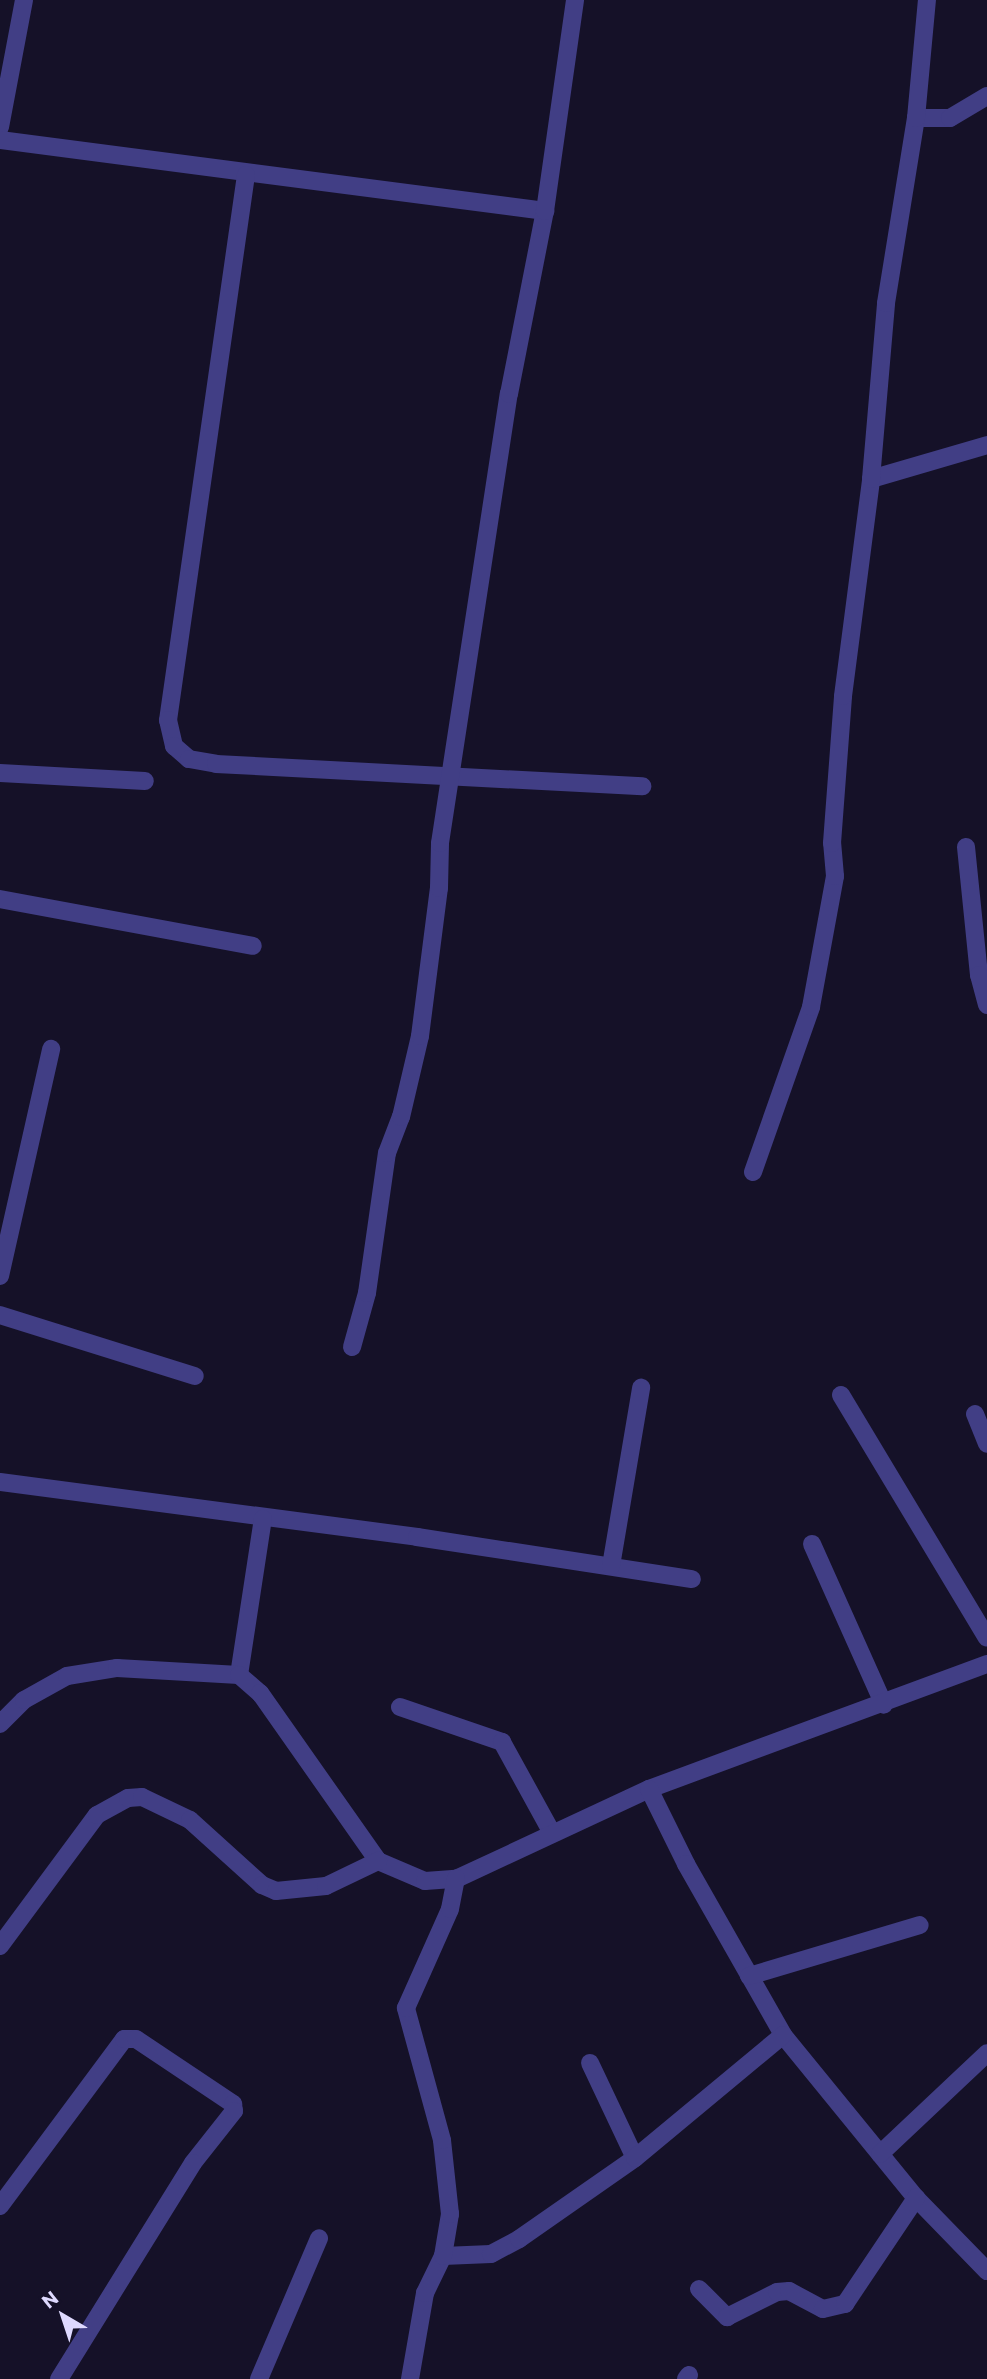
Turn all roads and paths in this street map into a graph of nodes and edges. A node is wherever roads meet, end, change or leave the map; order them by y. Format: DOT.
graph roads {
  1 [pos="24,0"];
  2 [pos="575,0"];
  3 [pos="927,0"];
  4 [pos="986,98"];
  5 [pos="916,118"];
  6 [pos="0,127"];
  7 [pos="0,140"];
  8 [pos="246,175"];
  9 [pos="545,211"];
  10 [pos="987,445"];
  11 [pos="871,479"];
  12 [pos="0,773"];
  13 [pos="453,779"];
  14 [pos="145,781"];
  15 [pos="642,786"];
  16 [pos="966,846"];
  17 [pos="0,899"];
  18 [pos="254,946"];
  19 [pos="987,1005"];
  20 [pos="51,1049"];
  21 [pos="753,1172"];
  22 [pos="0,1276"];
  23 [pos="0,1315"];
  24 [pos="352,1347"];
  25 [pos="195,1376"];
  26 [pos="641,1388"];
  27 [pos="841,1395"];
  28 [pos="975,1415"];
  29 [pos="987,1444"];
  30 [pos="0,1482"];
  31 [pos="262,1519"];
  32 [pos="813,1544"];
  33 [pos="611,1566"];
  34 [pos="692,1579"];
  35 [pos="987,1638"];
  36 [pos="987,1664"];
  37 [pos="239,1675"];
  38 [pos="884,1705"];
  39 [pos="400,1707"];
  40 [pos="0,1724"];
  41 [pos="649,1789"];
  42 [pos="551,1831"];
  43 [pos="378,1861"];
  44 [pos="456,1879"];
  45 [pos="920,1925"];
  46 [pos="0,1945"];
  47 [pos="749,1976"];
  48 [pos="783,2035"];
  49 [pos="987,2053"];
  50 [pos="590,2063"];
  51 [pos="880,2154"];
  52 [pos="635,2158"];
  53 [pos="916,2198"];
  54 [pos="0,2206"];
  55 [pos="319,2238"];
  56 [pos="443,2256"];
  57 [pos="987,2271"];
  58 [pos="699,2289"];
  59 [pos="59,2379"];
  60 [pos="259,2379"];
  61 [pos="410,2379"];
  1 -- 6 [label="street"];
  2 -- 9 [label="street"];
  3 -- 5 [label="street"];
  4 -- 5 [label="street"];
  5 -- 11 [label="street"];
  7 -- 8 [label="street"];
  8 -- 9 [label="street"];
  8 -- 13 [label="street"];
  9 -- 13 [label="street"];
  10 -- 11 [label="street"];
  11 -- 21 [label="street"];
  12 -- 14 [label="street"];
  13 -- 15 [label="street"];
  13 -- 24 [label="street"];
  16 -- 19 [label="street"];
  17 -- 18 [label="street"];
  20 -- 22 [label="street"];
  23 -- 25 [label="street"];
  26 -- 33 [label="street"];
  27 -- 35 [label="street"];
  28 -- 29 [label="street"];
  30 -- 31 [label="street"];
  31 -- 33 [label="street"];
  31 -- 37 [label="street"];
  32 -- 38 [label="street"];
  33 -- 34 [label="street"];
  36 -- 38 [label="street"];
  37 -- 40 [label="street"];
  37 -- 43 [label="street"];
  38 -- 41 [label="street"];
  39 -- 42 [label="street"];
  41 -- 42 [label="street"];
  41 -- 47 [label="street"];
  42 -- 44 [label="street"];
  43 -- 44 [label="street"];
  43 -- 46 [label="street"];
  44 -- 56 [label="street"];
  45 -- 47 [label="street"];
  47 -- 48 [label="street"];
  48 -- 51 [label="street"];
  48 -- 52 [label="street"];
  49 -- 51 [label="street"];
  50 -- 52 [label="street"];
  51 -- 53 [label="street"];
  52 -- 56 [label="street"];
  53 -- 57 [label="street"];
  53 -- 58 [label="street"];
  54 -- 59 [label="street"];
  55 -- 60 [label="street"];
  56 -- 61 [label="street"];
}
